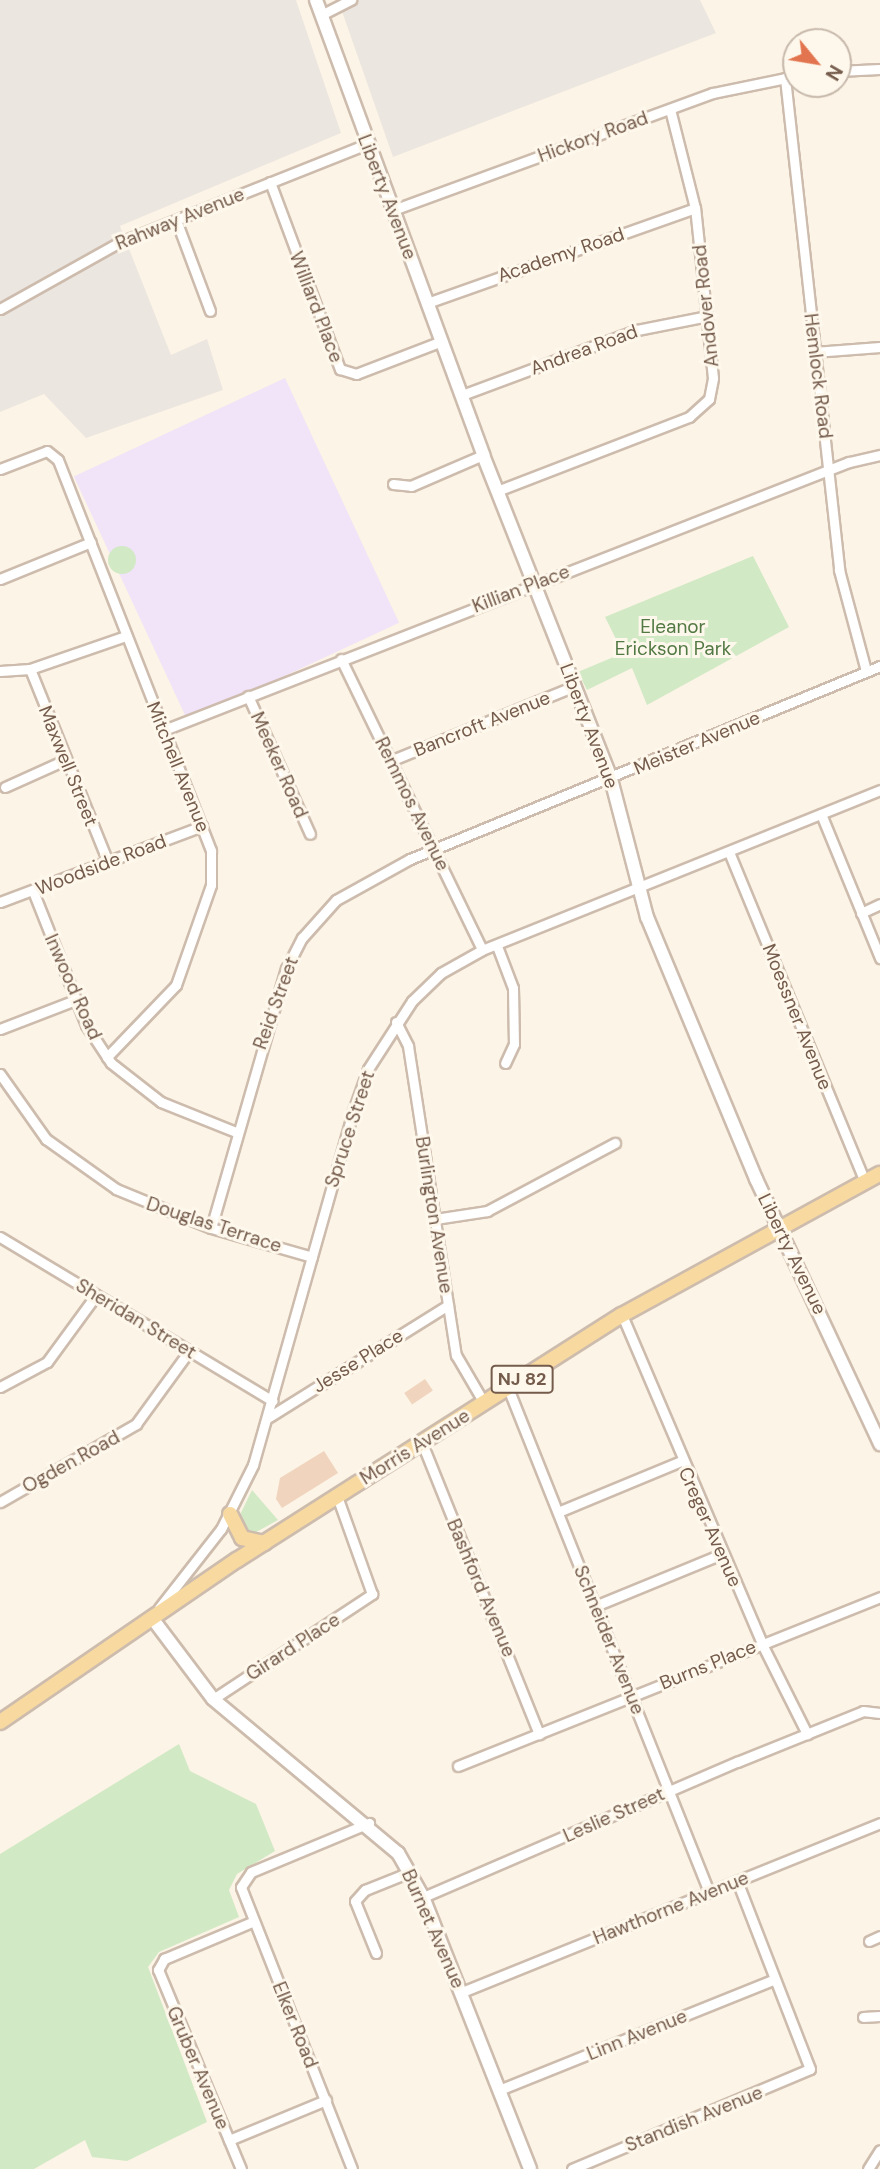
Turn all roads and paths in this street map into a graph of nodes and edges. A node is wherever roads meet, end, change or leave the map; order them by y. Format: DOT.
graph roads {
  1 [pos="316,0"];
  2 [pos="351,0"];
  3 [pos="321,15"];
  4 [pos="880,69"];
  5 [pos="852,70"];
  6 [pos="782,78"];
  7 [pos="787,98"];
  8 [pos="670,109"];
  9 [pos="367,144"];
  10 [pos="270,182"];
  11 [pos="695,208"];
  12 [pos="393,210"];
  13 [pos="176,220"];
  14 [pos="427,303"];
  15 [pos="0,309"];
  16 [pos="210,311"];
  17 [pos="708,316"];
  18 [pos="442,341"];
  19 [pos="880,347"];
  20 [pos="814,352"];
  21 [pos="462,395"];
  22 [pos="483,455"];
  23 [pos="880,455"];
  24 [pos="0,469"];
  25 [pos="830,469"];
  26 [pos="393,484"];
  27 [pos="497,491"];
  28 [pos="90,542"];
  29 [pos="0,579"];
  30 [pos="532,584"];
  31 [pos="126,636"];
  32 [pos="341,659"];
  33 [pos="880,666"];
  34 [pos="30,669"];
  35 [pos="0,671"];
  36 [pos="866,671"];
  37 [pos="575,686"];
  38 [pos="248,696"];
  39 [pos="164,730"];
  40 [pos="65,760"];
  41 [pos="390,761"];
  42 [pos="611,779"];
  43 [pos="5,787"];
  44 [pos="880,790"];
  45 [pos="821,814"];
  46 [pos="202,826"];
  47 [pos="310,834"];
  48 [pos="435,850"];
  49 [pos="729,852"];
  50 [pos="108,862"];
  51 [pos="638,885"];
  52 [pos="33,891"];
  53 [pos="0,902"];
  54 [pos="880,904"];
  55 [pos="861,913"];
  56 [pos="497,946"];
  57 [pos="482,950"];
  58 [pos="880,958"];
  59 [pos="75,1000"];
  60 [pos="396,1022"];
  61 [pos="0,1028"];
  62 [pos="107,1057"];
  63 [pos="505,1063"];
  64 [pos="0,1074"];
  65 [pos="236,1132"];
  66 [pos="615,1143"];
  67 [pos="880,1174"];
  68 [pos="865,1182"];
  69 [pos="435,1219"];
  70 [pos="211,1227"];
  71 [pos="783,1227"];
  72 [pos="1,1240"];
  73 [pos="312,1256"];
  74 [pos="96,1294"];
  75 [pos="448,1305"];
  76 [pos="622,1315"];
  77 [pos="189,1351"];
  78 [pos="0,1388"];
  79 [pos="508,1388"];
  80 [pos="273,1401"];
  81 [pos="484,1403"];
  82 [pos="269,1416"];
  83 [pos="422,1443"];
  84 [pos="880,1443"];
  85 [pos="681,1461"];
  86 [pos="337,1496"];
  87 [pos="0,1502"];
  88 [pos="558,1512"];
  89 [pos="230,1514"];
  90 [pos="264,1543"];
  91 [pos="722,1554"];
  92 [pos="880,1597"];
  93 [pos="595,1606"];
  94 [pos="152,1618"];
  95 [pos="762,1644"];
  96 [pos="632,1696"];
  97 [pos="213,1699"];
  98 [pos="880,1713"];
  99 [pos="0,1722"];
  100 [pos="539,1734"];
  101 [pos="807,1734"];
  102 [pos="458,1766"];
  103 [pos="670,1790"];
  104 [pos="369,1823"];
  105 [pos="880,1823"];
  106 [pos="410,1872"];
  107 [pos="737,1881"];
  108 [pos="709,1892"];
  109 [pos="423,1898"];
  110 [pos="252,1922"];
  111 [pos="880,1936"];
  112 [pos="869,1941"];
  113 [pos="376,1953"];
  114 [pos="775,1979"];
  115 [pos="462,1992"];
  116 [pos="880,2016"];
  117 [pos="863,2017"];
  118 [pos="499,2090"];
  119 [pos="326,2100"];
  120 [pos="229,2140"];
  121 [pos="880,2150"];
  122 [pos="241,2169"];
  123 [pos="352,2169"];
  124 [pos="530,2169"];
  125 [pos="572,2169"];
  126 [pos="868,2169"];
  1 -- 3 [label="street, Liberty Avenue"];
  2 -- 3 [label="street"];
  3 -- 9 [label="street, Liberty Avenue"];
  4 -- 5 [label="street"];
  6 -- 8 [label="street, Hickory Road"];
  7 -- 20 [label="street, Hemlock Road"];
  8 -- 11 [label="street, Andover Road"];
  8 -- 12 [label="street, Hickory Road"];
  9 -- 10 [label="street, Rahway Avenue"];
  9 -- 12 [label="street, Liberty Avenue"];
  10 -- 13 [label="street, Rahway Avenue"];
  10 -- 18 [label="street, Williard Place"];
  11 -- 14 [label="street, Academy Road"];
  11 -- 17 [label="street, Andover Road"];
  12 -- 14 [label="street, Liberty Avenue"];
  13 -- 15 [label="street, Rahway Avenue"];
  13 -- 16 [label="street"];
  14 -- 18 [label="street, Liberty Avenue"];
  17 -- 21 [label="street, Andrea Road"];
  17 -- 27 [label="street, Andover Road"];
  18 -- 21 [label="street, Liberty Avenue"];
  19 -- 20 [label="street"];
  20 -- 25 [label="street, Hemlock Road"];
  21 -- 22 [label="street, Liberty Avenue"];
  22 -- 26 [label="street"];
  22 -- 27 [label="street, Liberty Avenue"];
  23 -- 25 [label="street, Killian Place"];
  24 -- 28 [label="street, Mitchell Avenue"];
  25 -- 30 [label="street, Killian Place"];
  25 -- 36 [label="street, Hemlock Road"];
  27 -- 30 [label="street, Liberty Avenue"];
  28 -- 29 [label="street"];
  28 -- 31 [label="street, Mitchell Avenue"];
  30 -- 32 [label="street, Killian Place"];
  30 -- 37 [label="street, Liberty Avenue"];
  31 -- 34 [label="street"];
  31 -- 39 [label="street, Mitchell Avenue"];
  32 -- 38 [label="street, Killian Place"];
  32 -- 41 [label="street, Remmos Avenue"];
  33 -- 36 [label="street, Meister Avenue"];
  34 -- 35 [label="street"];
  34 -- 40 [label="street, Maxwell Street"];
  36 -- 42 [label="street, Meister Avenue"];
  37 -- 41 [label="street, Bancroft Avenue"];
  37 -- 42 [label="street, Liberty Avenue"];
  38 -- 39 [label="street, Killian Place"];
  38 -- 47 [label="street, Meeker Road"];
  39 -- 46 [label="street, Mitchell Avenue"];
  40 -- 43 [label="street"];
  40 -- 50 [label="street, Maxwell Street"];
  41 -- 48 [label="street, Remmos Avenue"];
  42 -- 48 [label="street, Meister Avenue"];
  42 -- 51 [label="street, Liberty Avenue"];
  44 -- 45 [label="street, Spruce Street"];
  45 -- 49 [label="street, Spruce Street"];
  45 -- 55 [label="street"];
  46 -- 50 [label="street, Woodside Road"];
  46 -- 62 [label="street, Mitchell Avenue"];
  48 -- 57 [label="street, Remmos Avenue"];
  48 -- 65 [label="street, Reid Street"];
  49 -- 51 [label="street, Spruce Street"];
  49 -- 68 [label="street, Moessner Avenue"];
  50 -- 52 [label="street, Woodside Road"];
  51 -- 56 [label="street, Spruce Street"];
  51 -- 71 [label="street, Liberty Avenue"];
  52 -- 53 [label="street, Woodside Road"];
  52 -- 59 [label="street, Inwood Road"];
  54 -- 55 [label="street"];
  55 -- 58 [label="street"];
  56 -- 57 [label="street, Spruce Street"];
  56 -- 63 [label="street"];
  57 -- 60 [label="street, Spruce Street"];
  59 -- 61 [label="street"];
  59 -- 62 [label="street, Inwood Road"];
  60 -- 69 [label="street, Burlington Avenue"];
  60 -- 73 [label="street, Spruce Street"];
  62 -- 65 [label="street, Inwood Road"];
  64 -- 70 [label="street, Douglas Terrace"];
  65 -- 70 [label="street, Reid Street"];
  66 -- 69 [label="street"];
  67 -- 68 [label="main road, Morris Avenue / NJ 82"];
  68 -- 71 [label="main road, Morris Avenue / NJ 82"];
  69 -- 75 [label="street, Burlington Avenue"];
  70 -- 73 [label="street, Douglas Terrace"];
  71 -- 76 [label="main road, Morris Avenue / NJ 82"];
  71 -- 84 [label="street, Liberty Avenue"];
  72 -- 74 [label="street, Sheridan Street"];
  73 -- 80 [label="street, Spruce Street"];
  74 -- 77 [label="street, Sheridan Street"];
  74 -- 78 [label="street"];
  75 -- 81 [label="street, Burlington Avenue"];
  75 -- 82 [label="street, Jesse Place"];
  76 -- 79 [label="main road, Morris Avenue / NJ 82"];
  76 -- 85 [label="street, Creger Avenue"];
  77 -- 80 [label="street, Sheridan Street"];
  77 -- 87 [label="street, Ogden Road"];
  79 -- 81 [label="main road, Morris Avenue / NJ 82"];
  79 -- 88 [label="street, Schneider Avenue"];
  80 -- 82 [label="street, Spruce Street"];
  81 -- 83 [label="main road, Morris Avenue / NJ 82"];
  82 -- 89 [label="street, Spruce Street"];
  83 -- 86 [label="main road, Morris Avenue / NJ 82"];
  83 -- 100 [label="street, Bashford Avenue"];
  85 -- 88 [label="street"];
  85 -- 91 [label="street, Creger Avenue"];
  86 -- 90 [label="main road, Morris Avenue / NJ 82"];
  86 -- 97 [label="street, Girard Place"];
  88 -- 93 [label="street, Schneider Avenue"];
  89 -- 90 [label="main road"];
  89 -- 94 [label="street, Spruce Street"];
  90 -- 94 [label="main road, Morris Avenue / NJ 82"];
  91 -- 93 [label="street"];
  91 -- 95 [label="street, Creger Avenue"];
  92 -- 95 [label="street, Burns Place"];
  93 -- 96 [label="street, Schneider Avenue"];
  94 -- 97 [label="street, Burnet Avenue"];
  94 -- 99 [label="main road, Morris Avenue / NJ 82"];
  95 -- 96 [label="street, Burns Place"];
  95 -- 101 [label="street, Creger Avenue"];
  96 -- 100 [label="street, Burns Place"];
  96 -- 103 [label="street, Schneider Avenue"];
  97 -- 104 [label="street, Burnet Avenue"];
  98 -- 101 [label="street"];
  100 -- 102 [label="street, Burns Place"];
  101 -- 103 [label="street, Leslie Street"];
  103 -- 108 [label="street, Schneider Avenue"];
  103 -- 109 [label="street, Leslie Street"];
  104 -- 106 [label="street, Burnet Avenue"];
  104 -- 110 [label="street, Elker Road"];
  105 -- 107 [label="street, Hawthorne Avenue"];
  106 -- 109 [label="street, Burnet Avenue"];
  106 -- 113 [label="street"];
  107 -- 108 [label="street, Hawthorne Avenue"];
  107 -- 114 [label="street"];
  108 -- 115 [label="street, Hawthorne Avenue"];
  109 -- 115 [label="street, Burnet Avenue"];
  110 -- 119 [label="street, Elker Road"];
  110 -- 120 [label="street, Gruber Avenue"];
  111 -- 112 [label="street"];
  114 -- 118 [label="street, Linn Avenue"];
  114 -- 125 [label="street, Standish Avenue"];
  115 -- 118 [label="street, Burnet Avenue"];
  116 -- 117 [label="street"];
  118 -- 124 [label="street, Burnet Avenue"];
  119 -- 120 [label="street"];
  119 -- 123 [label="street, Elker Road"];
  120 -- 122 [label="street, Gruber Avenue"];
  121 -- 126 [label="street"];
}
